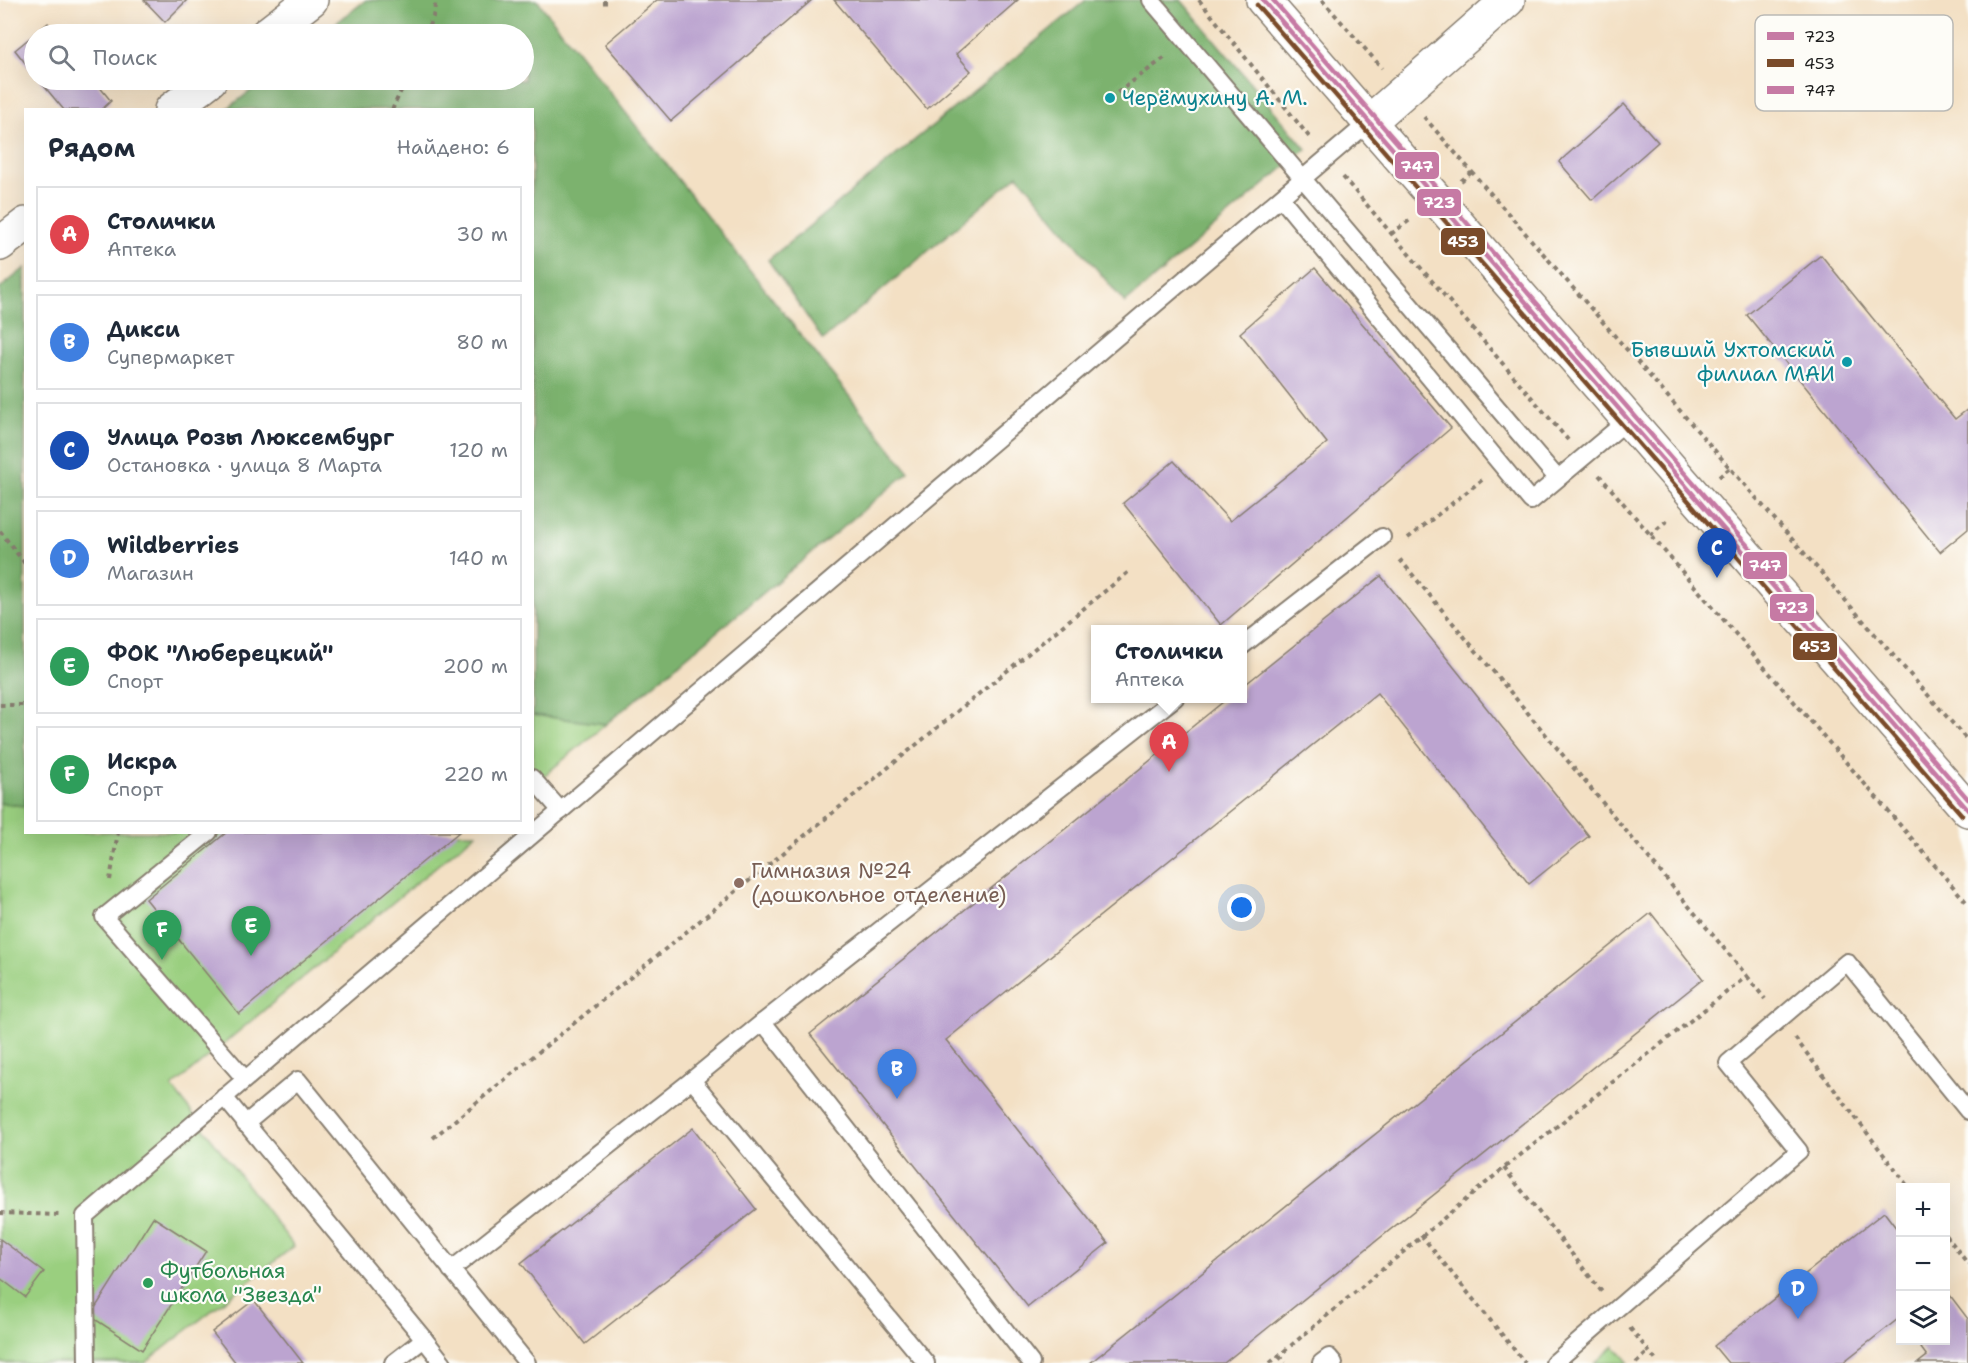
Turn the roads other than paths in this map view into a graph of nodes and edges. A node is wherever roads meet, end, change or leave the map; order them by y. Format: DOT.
graph roads {
  1 [pos="311,0"];
  2 [pos="1151,0"];
  3 [pos="1263,0"];
  4 [pos="1508,0"];
  5 [pos="280,24"];
  6 [pos="197,90"];
  7 [pos="174,108"];
  8 [pos="1368,123"];
  9 [pos="1304,178"];
  10 [pos="1281,198"];
  11 [pos="24,226"];
  12 [pos="0,244"];
  13 [pos="1629,419"];
  14 [pos="1557,478"];
  15 [pos="1382,537"];
  16 [pos="1247,642"];
  17 [pos="1170,703"];
  18 [pos="534,780"];
  19 [pos="1968,810"];
  20 [pos="561,811"];
  21 [pos="206,834"];
  22 [pos="534,834"];
  23 [pos="534,834"];
  24 [pos="763,1022"];
  25 [pos="245,1080"];
  26 [pos="692,1080"];
  27 [pos="225,1097"];
  28 [pos="1968,1111"];
  29 [pos="245,1124"];
  30 [pos="451,1270"];
  31 [pos="424,1339"];
  32 [pos="87,1363"];
  33 [pos="393,1363"];
  34 [pos="443,1363"];
  35 [pos="527,1363"];
  36 [pos="926,1363"];
  37 [pos="1031,1363"];
  38 [pos="1321,1363"];
  39 [pos="1334,1363"];
  40 [pos="1554,1363"];
  1 -- 5 [label="street"];
  2 -- 9 [label="lane"];
  3 -- 8 [label="street"];
  4 -- 8 [label="street"];
  6 -- 7 [label="street"];
  8 -- 9 [label="lane"];
  8 -- 13 [label="street"];
  9 -- 10 [label="lane"];
  9 -- 14 [label="lane"];
  10 -- 14 [label="lane"];
  10 -- 20 [label="lane"];
  11 -- 12 [label="street"];
  13 -- 14 [label="lane"];
  13 -- 19 [label="street"];
  15 -- 16 [label="lane"];
  17 -- 24 [label="lane"];
  18 -- 20 [label="lane"];
  20 -- 22 [label="lane"];
  21 -- 25 [label="lane"];
  23 -- 25 [label="lane"];
  24 -- 26 [label="lane"];
  24 -- 37 [label="lane"];
  25 -- 27 [label="lane"];
  26 -- 30 [label="lane"];
  26 -- 36 [label="lane"];
  27 -- 29 [label="lane"];
  27 -- 32 [label="lane"];
  28 -- 40 [label="lane"];
  29 -- 30 [label="lane"];
  29 -- 31 [label="lane"];
  30 -- 35 [label="lane"];
  31 -- 33 [label="lane"];
  31 -- 34 [label="lane"];
  38 -- 39 [label="lane"];
}
